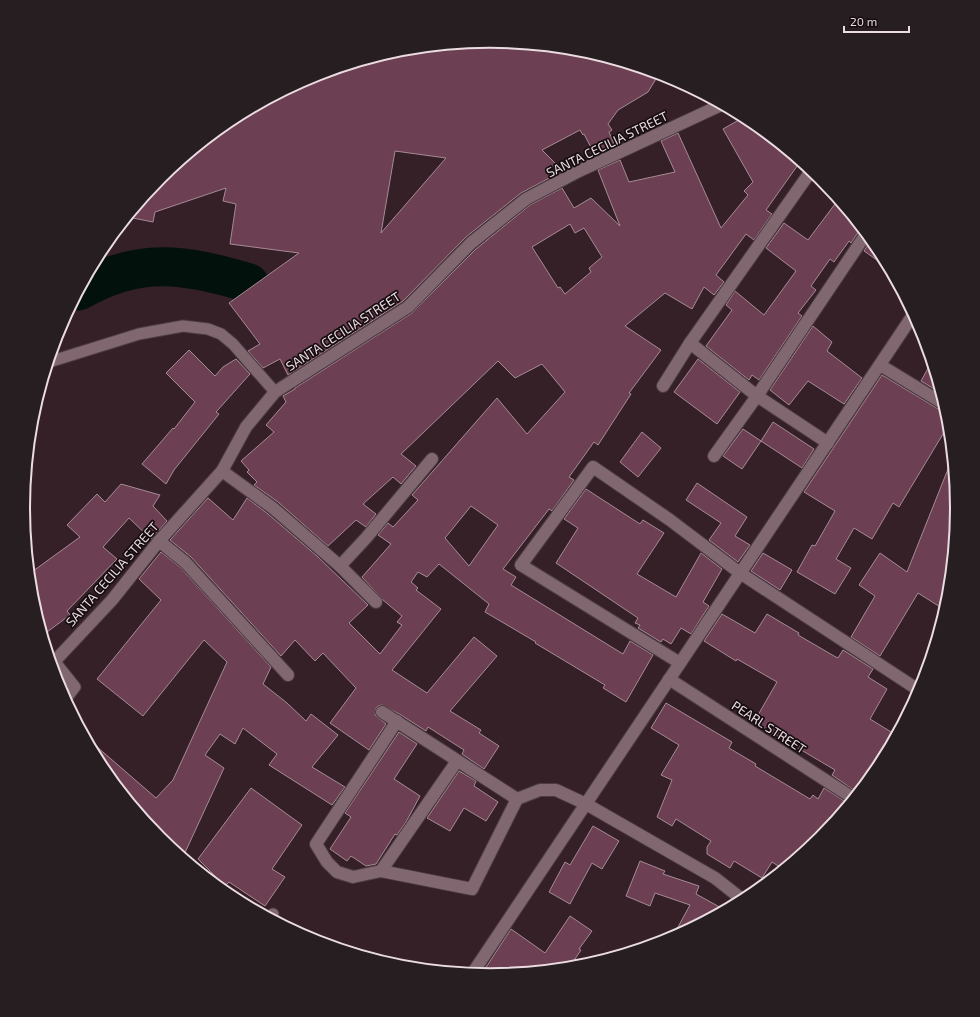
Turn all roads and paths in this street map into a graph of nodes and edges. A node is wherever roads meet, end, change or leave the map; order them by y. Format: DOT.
graph roads {
  1 [pos="715,108"];
  2 [pos="807,176"];
  3 [pos="863,239"];
  4 [pos="910,320"];
  5 [pos="690,343"];
  6 [pos="54,360"];
  7 [pos="880,365"];
  8 [pos="663,386"];
  9 [pos="275,392"];
  10 [pos="756,396"];
  11 [pos="936,399"];
  12 [pos="828,443"];
  13 [pos="714,456"];
  14 [pos="432,459"];
  15 [pos="222,471"];
  16 [pos="159,541"];
  17 [pos="340,566"];
  18 [pos="740,573"];
  19 [pos="376,602"];
  20 [pos="56,660"];
  21 [pos="680,663"];
  22 [pos="59,670"];
  23 [pos="288,675"];
  24 [pos="669,679"];
  25 [pos="914,687"];
  26 [pos="69,695"];
  27 [pos="382,712"];
  28 [pos="397,721"];
  29 [pos="457,761"];
  30 [pos="849,796"];
  31 [pos="517,799"];
  32 [pos="586,804"];
  33 [pos="381,871"];
  34 [pos="738,896"];
  35 [pos="476,968"];
  1 -- 9 [label="street, SANTA CECILIA STREET"];
  2 -- 5 [label="street"];
  3 -- 10 [label="street"];
  4 -- 7 [label="street"];
  5 -- 8 [label="street"];
  5 -- 10 [label="street"];
  6 -- 9 [label="lane"];
  7 -- 11 [label="street"];
  7 -- 12 [label="street"];
  9 -- 15 [label="street, SANTA CECILIA STREET"];
  10 -- 12 [label="street"];
  10 -- 13 [label="street"];
  12 -- 18 [label="street"];
  14 -- 17 [label="street"];
  15 -- 16 [label="street, SANTA CECILIA STREET"];
  15 -- 17 [label="street"];
  16 -- 20 [label="street, SANTA CECILIA STREET"];
  16 -- 23 [label="street"];
  17 -- 19 [label="street"];
  18 -- 21 [label="street"];
  18 -- 21 [label="street"];
  18 -- 25 [label="street"];
  21 -- 24 [label="street"];
  22 -- 26 [label="lane"];
  24 -- 30 [label="street, PEARL STREET"];
  24 -- 32 [label="street"];
  27 -- 28 [label="street"];
  28 -- 29 [label="street"];
  28 -- 33 [label="street"];
  29 -- 31 [label="street"];
  29 -- 33 [label="street"];
  31 -- 32 [label="street"];
  31 -- 33 [label="street"];
  32 -- 34 [label="street"];
  32 -- 35 [label="street"];
}
